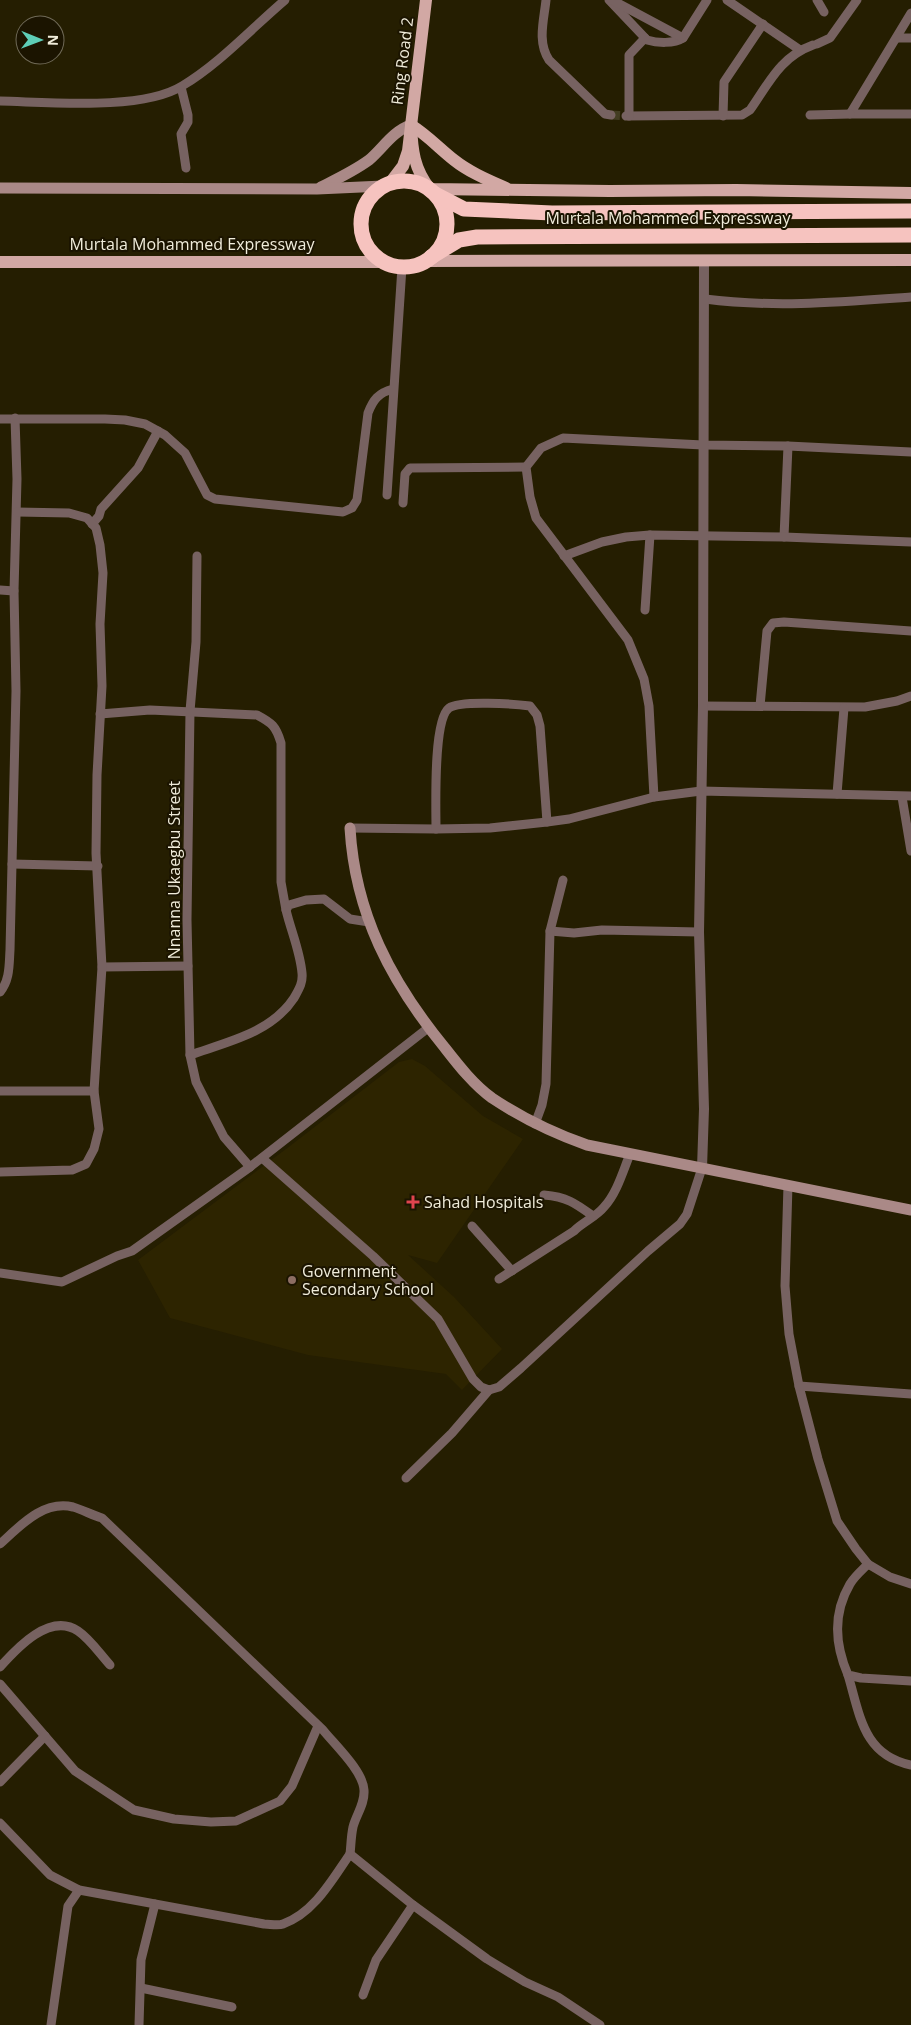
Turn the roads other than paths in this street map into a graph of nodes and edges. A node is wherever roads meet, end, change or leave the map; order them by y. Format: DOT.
graph roads {
  1 [pos="285,0"];
  2 [pos="426,0"];
  3 [pos="546,0"];
  4 [pos="610,0"];
  5 [pos="707,0"];
  6 [pos="727,0"];
  7 [pos="817,0"];
  8 [pos="857,0"];
  9 [pos="824,12"];
  10 [pos="911,13"];
  11 [pos="763,24"];
  12 [pos="645,38"];
  13 [pos="683,38"];
  14 [pos="896,38"];
  15 [pos="911,38"];
  16 [pos="800,50"];
  17 [pos="181,87"];
  18 [pos="0,101"];
  19 [pos="850,114"];
  20 [pos="911,114"];
  21 [pos="612,115"];
  22 [pos="810,115"];
  23 [pos="723,116"];
  24 [pos="411,125"];
  25 [pos="186,168"];
  26 [pos="386,185"];
  27 [pos="0,188"];
  28 [pos="317,189"];
  29 [pos="508,190"];
  30 [pos="432,192"];
  31 [pos="911,193"];
  32 [pos="911,211"];
  33 [pos="911,235"];
  34 [pos="428,259"];
  35 [pos="704,260"];
  36 [pos="911,260"];
  37 [pos="0,262"];
  38 [pos="384,262"];
  39 [pos="402,267"];
  40 [pos="911,297"];
  41 [pos="705,299"];
  42 [pos="392,389"];
  43 [pos="15,418"];
  44 [pos="0,419"];
  45 [pos="158,431"];
  46 [pos="703,445"];
  47 [pos="788,446"];
  48 [pos="911,452"];
  49 [pos="526,467"];
  50 [pos="387,495"];
  51 [pos="402,503"];
  52 [pos="17,512"];
  53 [pos="92,524"];
  54 [pos="650,535"];
  55 [pos="703,536"];
  56 [pos="784,537"];
  57 [pos="911,542"];
  58 [pos="197,556"];
  59 [pos="564,556"];
  60 [pos="0,590"];
  61 [pos="14,591"];
  62 [pos="645,610"];
  63 [pos="911,631"];
  64 [pos="911,696"];
  65 [pos="703,706"];
  66 [pos="760,706"];
  67 [pos="844,708"];
  68 [pos="190,711"];
  69 [pos="100,714"];
  70 [pos="701,791"];
  71 [pos="837,794"];
  72 [pos="907,797"];
  73 [pos="654,798"];
  74 [pos="547,822"];
  75 [pos="350,828"];
  76 [pos="436,829"];
  77 [pos="911,851"];
  78 [pos="12,864"];
  79 [pos="98,866"];
  80 [pos="564,880"];
  81 [pos="286,910"];
  82 [pos="369,922"];
  83 [pos="550,932"];
  84 [pos="699,932"];
  85 [pos="188,966"];
  86 [pos="102,967"];
  87 [pos="2,989"];
  88 [pos="428,1028"];
  89 [pos="190,1056"];
  90 [pos="0,1090"];
  91 [pos="94,1091"];
  92 [pos="534,1124"];
  93 [pos="630,1154"];
  94 [pos="262,1158"];
  95 [pos="250,1168"];
  96 [pos="702,1168"];
  97 [pos="0,1172"];
  98 [pos="788,1185"];
  99 [pos="544,1195"];
  100 [pos="911,1210"];
  101 [pos="593,1216"];
  102 [pos="472,1226"];
  103 [pos="512,1271"];
  104 [pos="0,1273"];
  105 [pos="499,1279"];
  106 [pos="799,1386"];
  107 [pos="489,1390"];
  108 [pos="911,1394"];
  109 [pos="406,1478"];
  110 [pos="0,1544"];
  111 [pos="868,1564"];
  112 [pos="911,1584"];
  113 [pos="110,1665"];
  114 [pos="0,1667"];
  115 [pos="848,1675"];
  116 [pos="911,1681"];
  117 [pos="0,1684"];
  118 [pos="318,1726"];
  119 [pos="45,1736"];
  120 [pos="911,1765"];
  121 [pos="0,1782"];
  122 [pos="0,1823"];
  123 [pos="350,1854"];
  124 [pos="79,1890"];
  125 [pos="155,1904"];
  126 [pos="413,1905"];
  127 [pos="141,1988"];
  128 [pos="363,1994"];
  129 [pos="232,2007"];
  130 [pos="51,2025"];
  131 [pos="139,2025"];
  132 [pos="600,2025"];
  1 -- 17 [label="street"];
  2 -- 24 [label="main road, Ring Road 2"];
  3 -- 21 [label="street"];
  4 -- 12 [label="street"];
  4 -- 13 [label="street"];
  5 -- 13 [label="street"];
  6 -- 11 [label="street"];
  7 -- 9 [label="street"];
  8 -- 16 [label="street"];
  10 -- 14 [label="street"];
  11 -- 16 [label="street"];
  11 -- 23 [label="street"];
  12 -- 13 [label="street"];
  12 -- 23 [label="street"];
  14 -- 15 [label="street"];
  14 -- 19 [label="street"];
  16 -- 23 [label="street"];
  17 -- 18 [label="street"];
  17 -- 25 [label="street"];
  19 -- 20 [label="street"];
  19 -- 22 [label="street"];
  24 -- 26 [label="main road, Ring Road 2"];
  24 -- 28 [label="main road"];
  24 -- 29 [label="main road"];
  24 -- 30 [label="main road, Ring Road 2"];
  26 -- 28 [label="main road"];
  26 -- 30 [label="highway"];
  26 -- 38 [label="highway"];
  27 -- 28 [label="main road"];
  29 -- 30 [label="main road"];
  29 -- 31 [label="main road"];
  30 -- 32 [label="highway, Murtala Mohammed Expressway"];
  30 -- 34 [label="highway"];
  33 -- 34 [label="highway, Murtala Mohammed Expressway"];
  34 -- 35 [label="main road"];
  34 -- 39 [label="highway"];
  35 -- 36 [label="main road"];
  35 -- 41 [label="street"];
  37 -- 38 [label="main road, Murtala Mohammed Expressway"];
  38 -- 39 [label="highway"];
  39 -- 42 [label="street"];
  40 -- 41 [label="street"];
  41 -- 46 [label="street"];
  42 -- 45 [label="street"];
  42 -- 50 [label="street"];
  43 -- 44 [label="street"];
  43 -- 45 [label="street"];
  43 -- 52 [label="street"];
  45 -- 53 [label="street"];
  46 -- 47 [label="street"];
  46 -- 49 [label="street"];
  46 -- 55 [label="street"];
  47 -- 48 [label="street"];
  47 -- 56 [label="street"];
  49 -- 51 [label="street"];
  49 -- 59 [label="street"];
  52 -- 53 [label="street"];
  52 -- 61 [label="street"];
  53 -- 69 [label="street"];
  54 -- 55 [label="street"];
  54 -- 59 [label="street"];
  54 -- 62 [label="street"];
  55 -- 56 [label="street"];
  55 -- 65 [label="street"];
  56 -- 57 [label="street"];
  58 -- 68 [label="street, Nnanna Ukaegbu Street"];
  59 -- 73 [label="street"];
  60 -- 61 [label="street"];
  61 -- 78 [label="street"];
  63 -- 66 [label="street"];
  64 -- 67 [label="street"];
  65 -- 66 [label="street"];
  65 -- 70 [label="street"];
  66 -- 67 [label="street"];
  67 -- 71 [label="street"];
  68 -- 69 [label="street"];
  68 -- 81 [label="street"];
  68 -- 85 [label="street, Nnanna Ukaegbu Street"];
  69 -- 79 [label="street"];
  70 -- 71 [label="street"];
  70 -- 73 [label="street"];
  70 -- 84 [label="street"];
  71 -- 72 [label="street"];
  72 -- 77 [label="street"];
  73 -- 74 [label="street"];
  74 -- 76 [label="street"];
  74 -- 76 [label="street"];
  75 -- 76 [label="street"];
  75 -- 82 [label="main road"];
  78 -- 79 [label="street"];
  78 -- 87 [label="street"];
  79 -- 86 [label="street"];
  80 -- 83 [label="street"];
  81 -- 82 [label="street"];
  81 -- 89 [label="street"];
  82 -- 88 [label="main road"];
  83 -- 84 [label="street"];
  83 -- 92 [label="street"];
  84 -- 96 [label="street"];
  85 -- 86 [label="street"];
  85 -- 89 [label="street, Nnanna Ukaegbu Street"];
  86 -- 91 [label="street"];
  88 -- 92 [label="main road"];
  88 -- 94 [label="street"];
  89 -- 95 [label="street, Nnanna Ukaegbu Street"];
  90 -- 91 [label="street"];
  91 -- 97 [label="street"];
  92 -- 93 [label="main road"];
  93 -- 96 [label="main road"];
  93 -- 101 [label="street"];
  94 -- 95 [label="street"];
  94 -- 107 [label="street"];
  95 -- 104 [label="street"];
  96 -- 98 [label="main road"];
  96 -- 107 [label="street"];
  98 -- 100 [label="main road"];
  98 -- 106 [label="street"];
  99 -- 101 [label="street"];
  101 -- 103 [label="street"];
  102 -- 103 [label="street"];
  103 -- 105 [label="street"];
  106 -- 108 [label="street"];
  106 -- 111 [label="street"];
  107 -- 109 [label="street"];
  110 -- 118 [label="street"];
  111 -- 112 [label="street"];
  111 -- 115 [label="street"];
  113 -- 114 [label="street"];
  115 -- 116 [label="street"];
  115 -- 120 [label="street"];
  117 -- 119 [label="street"];
  118 -- 119 [label="street"];
  118 -- 123 [label="street"];
  119 -- 121 [label="street"];
  122 -- 124 [label="street"];
  123 -- 125 [label="street"];
  123 -- 126 [label="street"];
  124 -- 125 [label="street"];
  124 -- 130 [label="street"];
  125 -- 127 [label="street"];
  126 -- 128 [label="street"];
  126 -- 132 [label="street"];
  127 -- 129 [label="street"];
  127 -- 131 [label="street"];
}
